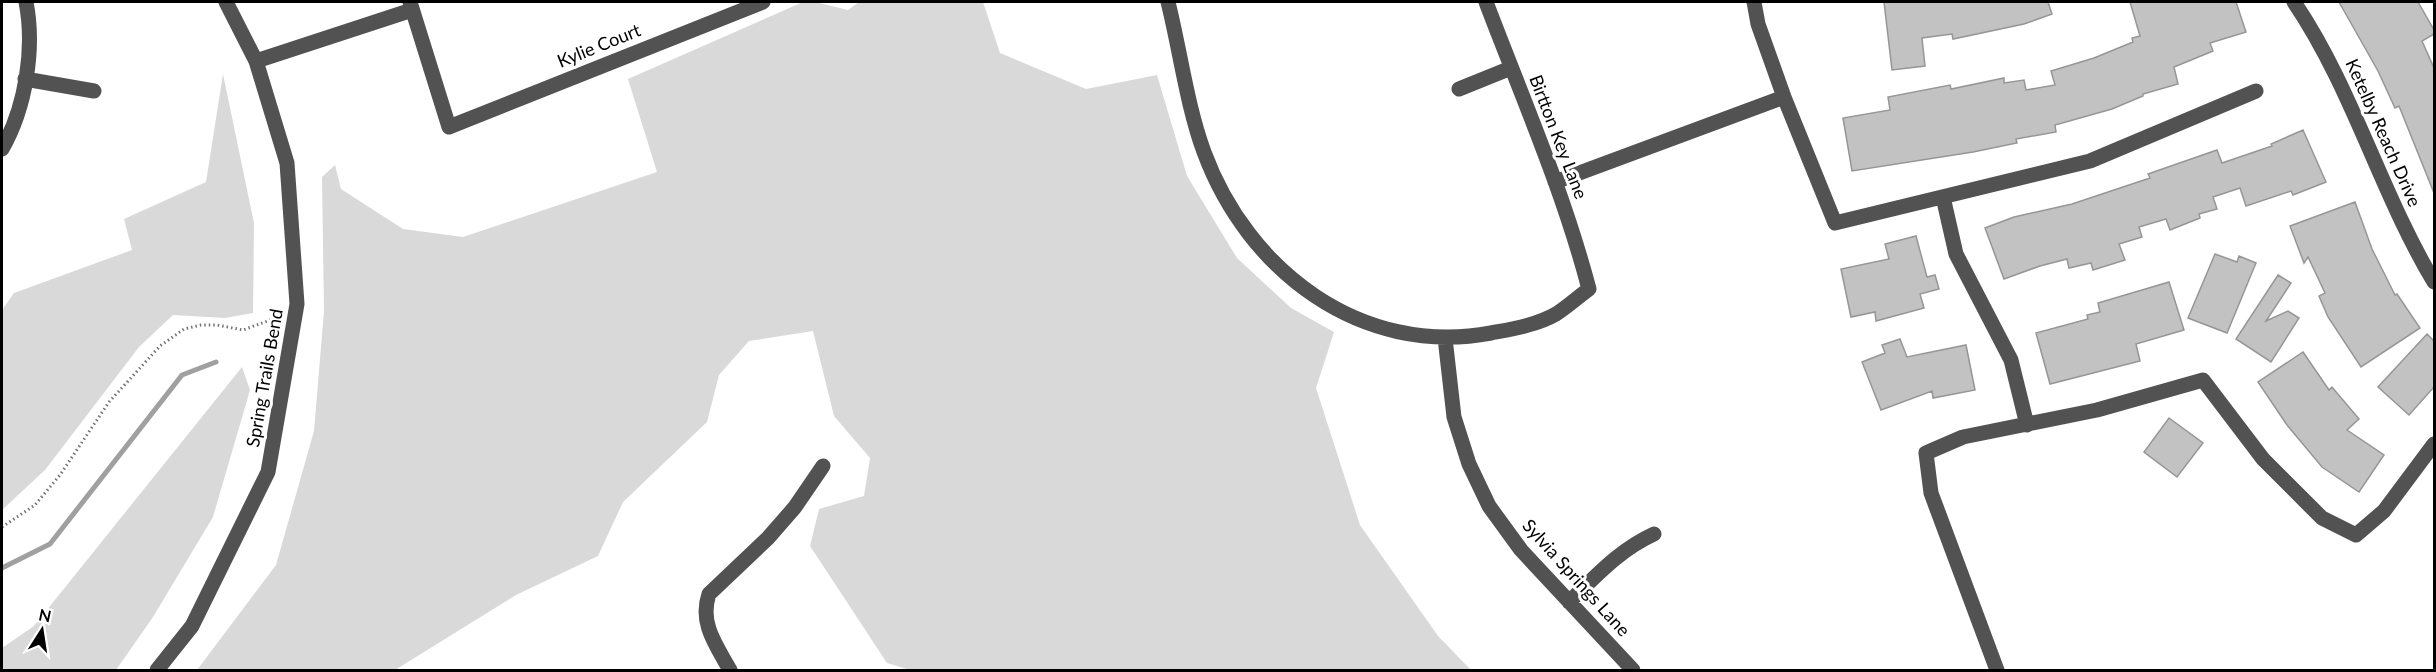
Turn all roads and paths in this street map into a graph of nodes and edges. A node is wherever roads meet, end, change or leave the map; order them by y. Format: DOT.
graph roads {
  1 [pos="26,2"];
  2 [pos="226,2"];
  3 [pos="762,2"];
  4 [pos="1168,2"];
  5 [pos="1486,2"];
  6 [pos="1754,2"];
  7 [pos="2294,2"];
  8 [pos="411,6"];
  9 [pos="256,61"];
  10 [pos="1511,68"];
  11 [pos="26,79"];
  12 [pos="1459,89"];
  13 [pos="94,91"];
  14 [pos="2256,91"];
  15 [pos="1784,97"];
  16 [pos="2,148"];
  17 [pos="1556,182"];
  18 [pos="1943,197"];
  19 [pos="2434,282"];
  20 [pos="295,321"];
  21 [pos="1445,338"];
  22 [pos="2027,425"];
  23 [pos="2434,444"];
  24 [pos="823,466"];
  25 [pos="2,527"];
  26 [pos="1654,534"];
  27 [pos="1569,602"];
  28 [pos="157,670"];
  29 [pos="729,670"];
  30 [pos="1633,670"];
  31 [pos="1997,670"];
  1 -- 11 [label="street"];
  2 -- 9 [label="street, Spring Trails Bend"];
  3 -- 8 [label="street, Kylie Court"];
  4 -- 21 [label="street"];
  5 -- 10 [label="street, Birtton Key Lane"];
  6 -- 15 [label="street"];
  7 -- 19 [label="street, Ketelby Reach Drive"];
  8 -- 9 [label="street"];
  9 -- 20 [label="street, Spring Trails Bend"];
  10 -- 12 [label="street"];
  10 -- 17 [label="street, Birtton Key Lane"];
  11 -- 13 [label="street"];
  11 -- 16 [label="street"];
  14 -- 18 [label="street"];
  15 -- 17 [label="street"];
  15 -- 18 [label="street"];
  17 -- 21 [label="street, Birtton Key Lane"];
  18 -- 22 [label="street"];
  20 -- 25 [label="path"];
  20 -- 28 [label="street, Spring Trails Bend"];
  21 -- 27 [label="street, Sylvia Springs Lane"];
  22 -- 23 [label="street"];
  22 -- 31 [label="street"];
  24 -- 29 [label="street"];
  26 -- 27 [label="street"];
  27 -- 30 [label="street, Sylvia Springs Lane"];
}
